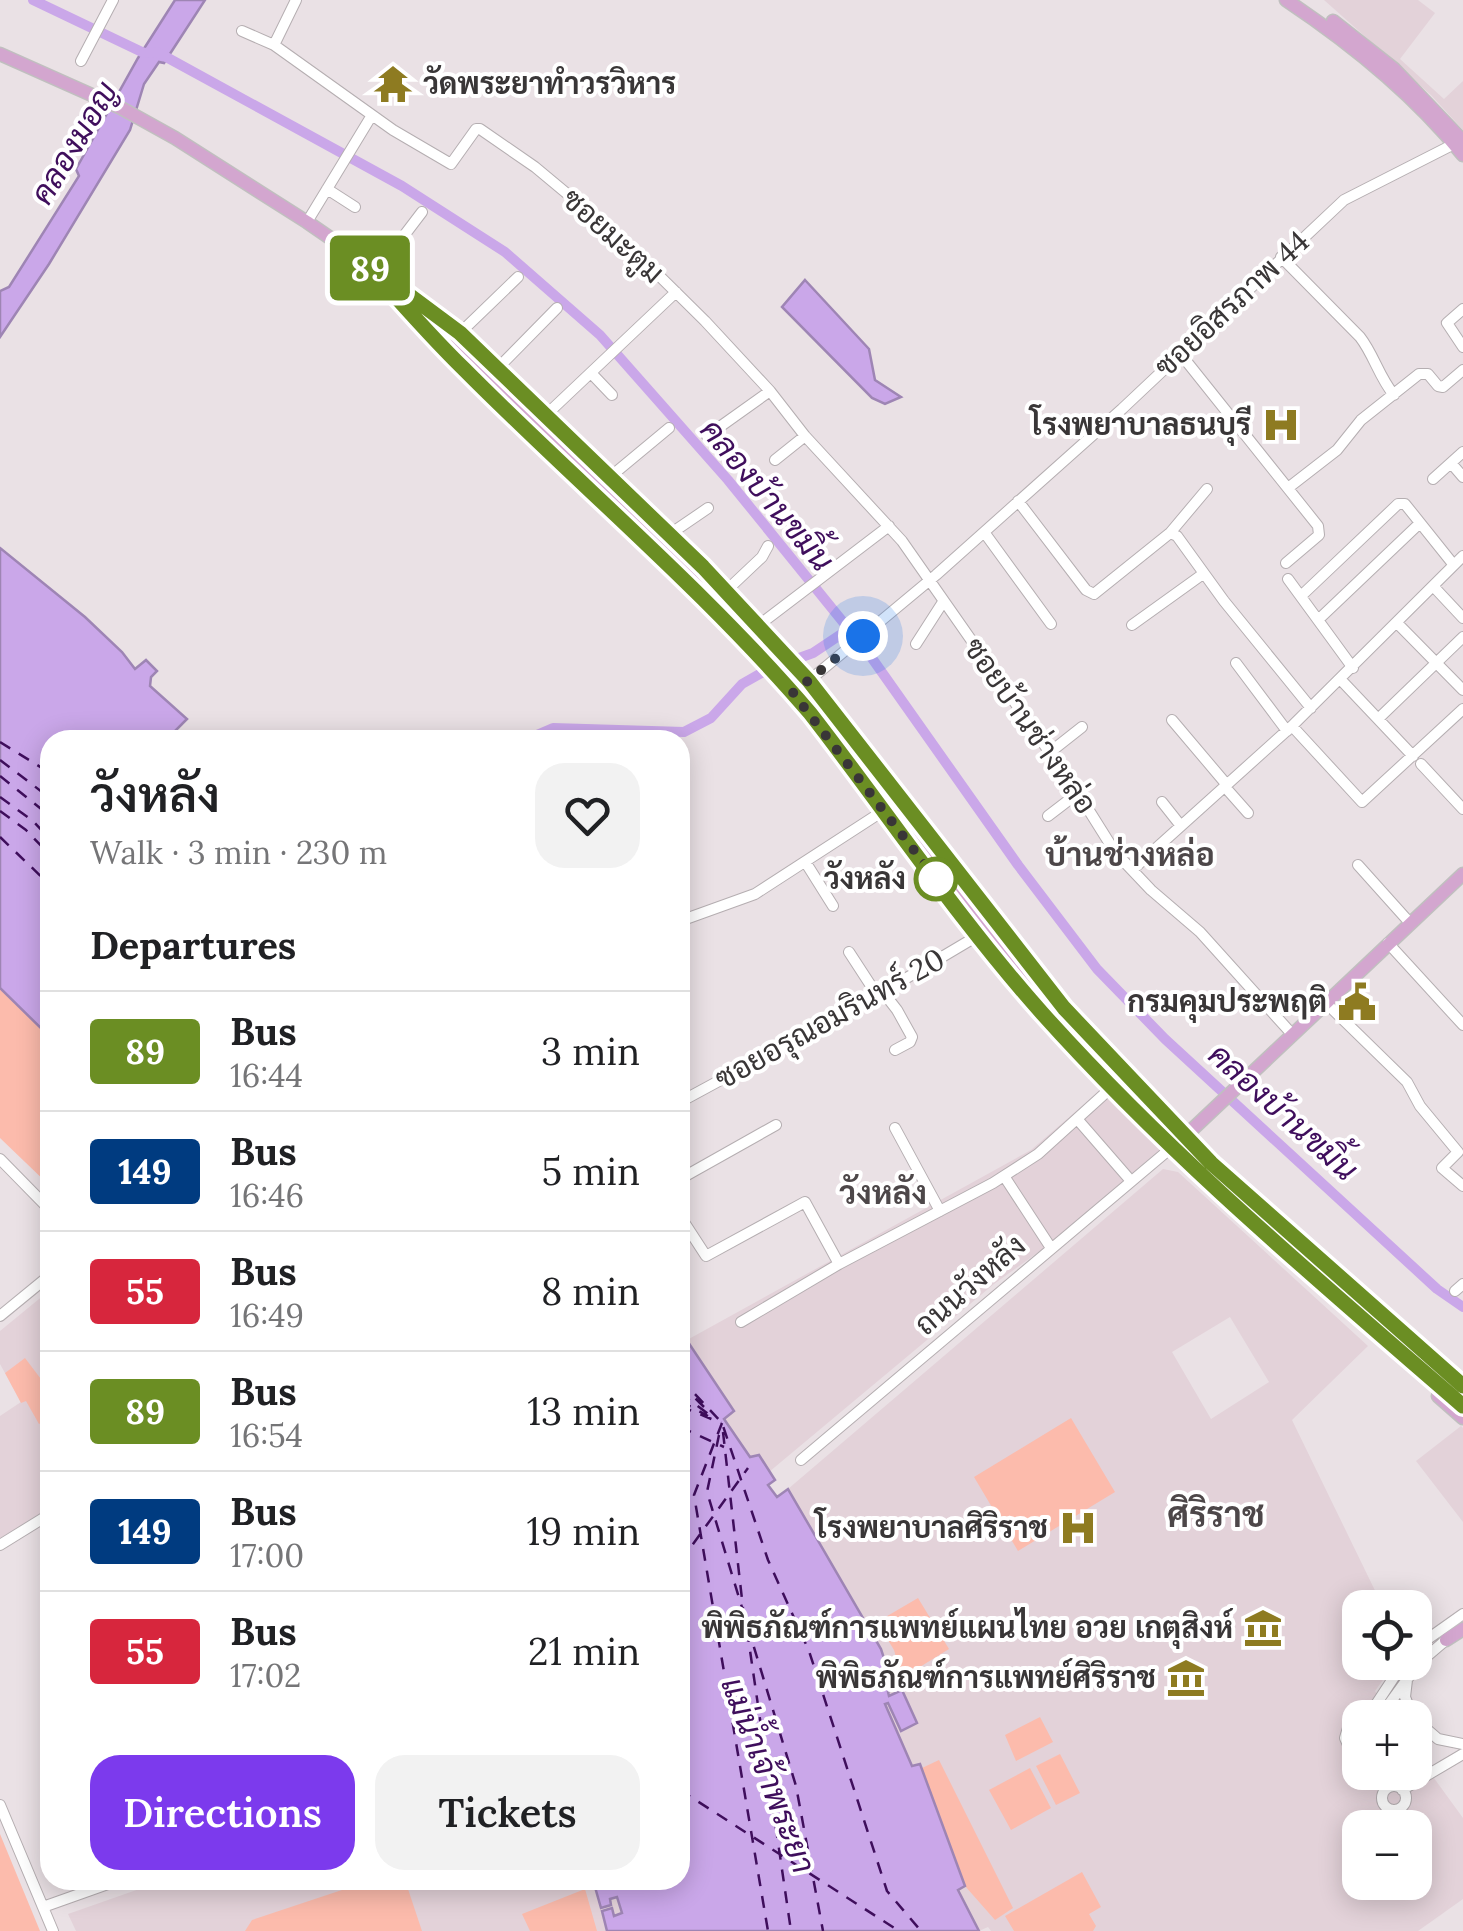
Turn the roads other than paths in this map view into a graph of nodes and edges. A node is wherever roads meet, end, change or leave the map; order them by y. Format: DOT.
graph roads {
  1 [pos="296,0"];
  2 [pos="1286,0"];
  3 [pos="1302,0"];
  4 [pos="111,1"];
  5 [pos="242,31"];
  6 [pos="274,44"];
  7 [pos="0,54"];
  8 [pos="81,61"];
  9 [pos="372,116"];
  10 [pos="1461,144"];
  11 [pos="327,189"];
  12 [pos="355,207"];
  13 [pos="422,212"];
  14 [pos="307,222"];
  15 [pos="1281,257"];
  16 [pos="371,267"];
  17 [pos="518,277"];
  18 [pos="676,292"];
  19 [pos="427,306"];
  20 [pos="557,308"];
  21 [pos="1463,309"];
  22 [pos="415,318"];
  23 [pos="460,333"];
  24 [pos="1463,347"];
  25 [pos="1180,352"];
  26 [pos="474,363"];
  27 [pos="497,368"];
  28 [pos="1463,370"];
  29 [pos="591,374"];
  30 [pos="770,392"];
  31 [pos="1394,394"];
  32 [pos="612,395"];
  33 [pos="546,416"];
  34 [pos="669,428"];
  35 [pos="707,436"];
  36 [pos="805,436"];
  37 [pos="1463,452"];
  38 [pos="775,460"];
  39 [pos="1450,464"];
  40 [pos="610,477"];
  41 [pos="1463,477"];
  42 [pos="1433,479"];
  43 [pos="1288,488"];
  44 [pos="1207,489"];
  45 [pos="1018,501"];
  46 [pos="708,508"];
  47 [pos="1420,523"];
  48 [pos="888,526"];
  49 [pos="984,532"];
  50 [pos="1170,533"];
  51 [pos="670,534"];
  52 [pos="768,546"];
  53 [pos="1463,556"];
  54 [pos="1286,564"];
  55 [pos="1453,564"];
  56 [pos="1203,574"];
  57 [pos="930,579"];
  58 [pos="1288,579"];
  59 [pos="1434,586"];
  60 [pos="726,590"];
  61 [pos="1301,596"];
  62 [pos="943,602"];
  63 [pos="1463,618"];
  64 [pos="1318,620"];
  65 [pos="1397,623"];
  66 [pos="1051,624"];
  67 [pos="759,625"];
  68 [pos="1132,625"];
  69 [pos="1463,637"];
  70 [pos="916,644"];
  71 [pos="1236,663"];
  72 [pos="1436,663"];
  73 [pos="1353,668"];
  74 [pos="1340,680"];
  75 [pos="809,681"];
  76 [pos="1463,690"];
  77 [pos="793,693"];
  78 [pos="1311,708"];
  79 [pos="1463,709"];
  80 [pos="1378,719"];
  81 [pos="1172,720"];
  82 [pos="1082,727"];
  83 [pos="1290,729"];
  84 [pos="1049,752"];
  85 [pos="1417,760"];
  86 [pos="1226,786"];
  87 [pos="1078,794"];
  88 [pos="901,799"];
  89 [pos="1162,802"];
  90 [pos="1463,809"];
  91 [pos="884,811"];
  92 [pos="1248,813"];
  93 [pos="1048,816"];
  94 [pos="1182,826"];
  95 [pos="806,863"];
  96 [pos="1358,866"];
  97 [pos="1132,870"];
  98 [pos="1463,874"];
  99 [pos="833,906"];
  100 [pos="690,918"];
  101 [pos="1410,923"];
  102 [pos="978,935"];
  103 [pos="1388,943"];
  104 [pos="850,952"];
  105 [pos="880,994"];
  106 [pos="1324,1002"];
  107 [pos="1463,1024"];
  108 [pos="1290,1033"];
  109 [pos="895,1050"];
  110 [pos="1112,1088"];
  111 [pos="690,1097"];
  112 [pos="1078,1120"];
  113 [pos="776,1125"];
  114 [pos="895,1128"];
  115 [pos="1185,1137"];
  116 [pos="1170,1148"];
  117 [pos="0,1160"];
  118 [pos="690,1173"];
  119 [pos="1004,1176"];
  120 [pos="1131,1181"];
  121 [pos="1463,1186"];
  122 [pos="40,1200"];
  123 [pos="940,1211"];
  124 [pos="690,1231"];
  125 [pos="1051,1248"];
  126 [pos="838,1264"];
  127 [pos="40,1283"];
  128 [pos="1380,1314"];
  129 [pos="0,1316"];
  130 [pos="741,1322"];
  131 [pos="1364,1322"];
  132 [pos="1463,1377"];
  133 [pos="1463,1386"];
  134 [pos="1463,1396"];
  135 [pos="1463,1406"];
  136 [pos="1463,1418"];
  137 [pos="801,1460"];
  138 [pos="40,1520"];
  139 [pos="0,1545"];
  140 [pos="1463,1614"];
  141 [pos="1463,1629"];
  142 [pos="1432,1636"];
  143 [pos="1446,1640"];
  144 [pos="1432,1651"];
  145 [pos="1432,1733"];
  146 [pos="1463,1744"];
  147 [pos="1463,1754"];
  148 [pos="1432,1770"];
  149 [pos="0,1805"];
  150 [pos="91,1890"];
  151 [pos="43,1907"];
  152 [pos="53,1931"];
  1 -- 6 [label="street"];
  2 -- 10 [label="main road"];
  3 -- 10 [label="main road"];
  4 -- 8 [label="street"];
  5 -- 6 [label="street, ซอยมะตูม"];
  6 -- 9 [label="street, ซอยมะตูม"];
  7 -- 14 [label="main road"];
  9 -- 11 [label="street"];
  9 -- 18 [label="street, ซอยมะตูม"];
  10 -- 15 [label="street, ซอยอิสรภาพ 44"];
  11 -- 12 [label="street"];
  11 -- 14 [label="street"];
  13 -- 16 [label="street"];
  14 -- 16 [label="main road"];
  15 -- 25 [label="street, ซอยอิสรภาพ 44"];
  15 -- 31 [label="street"];
  16 -- 19 [label="main road"];
  16 -- 22 [label="main road"];
  17 -- 23 [label="street"];
  18 -- 29 [label="street"];
  18 -- 30 [label="street, ซอยมะตูม"];
  19 -- 23 [label="main road"];
  19 -- 26 [label="main road"];
  20 -- 27 [label="street"];
  21 -- 24 [label="street"];
  22 -- 26 [label="main road"];
  22 -- 77 [label="main road"];
  23 -- 27 [label="main road"];
  25 -- 43 [label="street"];
  25 -- 45 [label="street, ซอยอิสรภาพ 44"];
  26 -- 134 [label="main road, bridge"];
  27 -- 33 [label="main road"];
  28 -- 31 [label="street"];
  29 -- 32 [label="street"];
  29 -- 33 [label="street"];
  30 -- 35 [label="street"];
  30 -- 36 [label="street, ซอยมะตูม"];
  31 -- 43 [label="street"];
  33 -- 40 [label="main road"];
  34 -- 40 [label="street"];
  36 -- 38 [label="street"];
  36 -- 48 [label="street, ซอยมะตูม"];
  37 -- 39 [label="street"];
  39 -- 41 [label="street"];
  39 -- 42 [label="street"];
  40 -- 51 [label="main road"];
  43 -- 54 [label="street"];
  44 -- 50 [label="street"];
  45 -- 49 [label="street, ซอยอิสรภาพ 44"];
  45 -- 50 [label="street"];
  46 -- 51 [label="street"];
  47 -- 55 [label="street"];
  47 -- 61 [label="street"];
  47 -- 64 [label="street"];
  48 -- 57 [label="street, ซอยมะตูม"];
  48 -- 67 [label="street"];
  49 -- 57 [label="street, ซอยอิสรภาพ 44"];
  49 -- 66 [label="street"];
  50 -- 56 [label="street"];
  51 -- 60 [label="main road"];
  52 -- 60 [label="street"];
  53 -- 55 [label="street"];
  55 -- 59 [label="street"];
  56 -- 68 [label="street"];
  56 -- 78 [label="street"];
  57 -- 62 [label="street, ซอยบ้านช่างหล่อ"];
  57 -- 75 [label="street, ซอยอิสรภาพ 44"];
  58 -- 61 [label="street"];
  59 -- 63 [label="street"];
  59 -- 65 [label="street"];
  60 -- 67 [label="main road"];
  61 -- 64 [label="street"];
  62 -- 70 [label="street"];
  62 -- 84 [label="street, ซอยบ้านช่างหล่อ"];
  64 -- 73 [label="street"];
  65 -- 72 [label="street"];
  65 -- 73 [label="street"];
  67 -- 75 [label="main road"];
  69 -- 72 [label="street"];
  71 -- 83 [label="street"];
  72 -- 76 [label="street"];
  72 -- 80 [label="street"];
  73 -- 74 [label="street"];
  74 -- 78 [label="street"];
  74 -- 80 [label="street"];
  75 -- 77 [label="street, ซอยอิสรภาพ 44"];
  75 -- 88 [label="main road"];
  77 -- 91 [label="main road"];
  78 -- 83 [label="street"];
  79 -- 85 [label="street"];
  80 -- 85 [label="street"];
  81 -- 86 [label="street"];
  82 -- 84 [label="street"];
  83 -- 85 [label="street"];
  83 -- 86 [label="street"];
  84 -- 87 [label="street, ซอยบ้านช่างหล่อ"];
  85 -- 90 [label="street"];
  86 -- 92 [label="street"];
  86 -- 94 [label="street"];
  87 -- 93 [label="street"];
  87 -- 97 [label="street, ซอยบ้านช่างหล่อ"];
  88 -- 91 [label="main road"];
  88 -- 115 [label="main road"];
  89 -- 94 [label="street"];
  91 -- 95 [label="street"];
  91 -- 102 [label="main road"];
  94 -- 97 [label="street"];
  95 -- 99 [label="street"];
  95 -- 100 [label="street"];
  96 -- 101 [label="street"];
  97 -- 108 [label="street, ซอยบ้านช่างหล่อ"];
  98 -- 101 [label="main road"];
  101 -- 103 [label="main road"];
  102 -- 105 [label="street, ซอยอรุณอมรินทร์ 20"];
  102 -- 110 [label="main road"];
  103 -- 106 [label="main road"];
  103 -- 107 [label="street"];
  104 -- 105 [label="street"];
  105 -- 109 [label="street"];
  105 -- 111 [label="street, ซอยอรุณอมรินทร์ 20"];
  106 -- 108 [label="main road"];
  106 -- 121 [label="street"];
  108 -- 115 [label="main road"];
  110 -- 112 [label="street"];
  110 -- 116 [label="main road"];
  112 -- 119 [label="street"];
  112 -- 120 [label="street"];
  113 -- 118 [label="street"];
  114 -- 123 [label="street"];
  115 -- 116 [label="main road"];
  115 -- 128 [label="main road"];
  116 -- 120 [label="street, ถนนวังหลัง"];
  116 -- 131 [label="main road"];
  117 -- 122 [label="street"];
  119 -- 123 [label="street"];
  119 -- 125 [label="street"];
  120 -- 125 [label="street, ถนนวังหลัง"];
  123 -- 126 [label="street"];
  124 -- 126 [label="street"];
  125 -- 137 [label="street, ถนนวังหลัง"];
  126 -- 130 [label="street"];
  127 -- 129 [label="street"];
  128 -- 132 [label="main road"];
  128 -- 133 [label="main road"];
  131 -- 135 [label="main road"];
  131 -- 136 [label="main road"];
  138 -- 139 [label="street"];
  140 -- 142 [label="street"];
  141 -- 143 [label="main road"];
  143 -- 144 [label="street"];
  145 -- 146 [label="street"];
  147 -- 148 [label="street"];
  149 -- 151 [label="street"];
  150 -- 151 [label="street"];
  151 -- 152 [label="street"];
}
